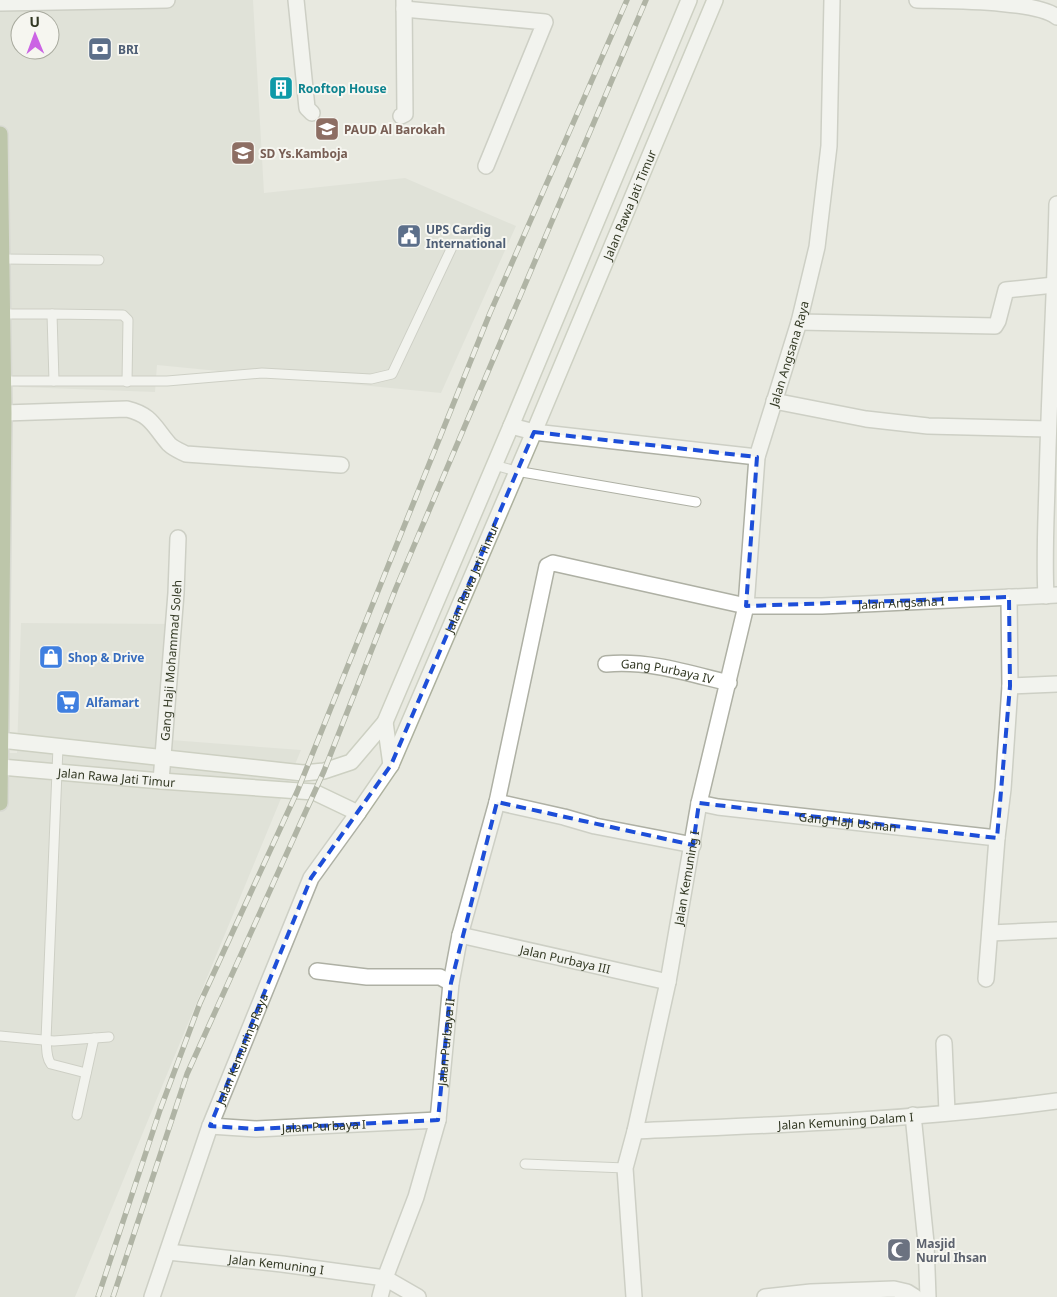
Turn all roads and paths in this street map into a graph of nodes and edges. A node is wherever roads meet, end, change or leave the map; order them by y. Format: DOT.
graph roads {
  1 [pos="167,0"];
  2 [pos="296,0"];
  3 [pos="689,0"];
  4 [pos="715,0"];
  5 [pos="832,0"];
  6 [pos="917,0"];
  7 [pos="0,4"];
  8 [pos="404,5"];
  9 [pos="1057,17"];
  10 [pos="654,83"];
  11 [pos="676,93"];
  12 [pos="312,113"];
  13 [pos="401,116"];
  14 [pos="0,134"];
  15 [pos="1,164"];
  16 [pos="486,166"];
  17 [pos="1057,204"];
  18 [pos="452,245"];
  19 [pos="2,259"];
  20 [pos="99,260"];
  21 [pos="1056,277"];
  22 [pos="3,314"];
  23 [pos="52,314"];
  24 [pos="799,322"];
  25 [pos="1054,362"];
  26 [pos="4,381"];
  27 [pos="54,381"];
  28 [pos="128,382"];
  29 [pos="774,401"];
  30 [pos="4,413"];
  31 [pos="511,426"];
  32 [pos="1048,429"];
  33 [pos="534,432"];
  34 [pos="757,457"];
  35 [pos="341,465"];
  36 [pos="494,465"];
  37 [pos="516,471"];
  38 [pos="696,502"];
  39 [pos="178,538"];
  40 [pos="1051,595"];
  41 [pos="1009,597"];
  42 [pos="746,606"];
  43 [pos="606,664"];
  44 [pos="729,683"];
  45 [pos="1057,684"];
  46 [pos="1010,686"];
  47 [pos="385,722"];
  48 [pos="0,740"];
  49 [pos="58,747"];
  50 [pos="163,758"];
  51 [pos="391,765"];
  52 [pos="1,767"];
  53 [pos="58,772"];
  54 [pos="161,782"];
  55 [pos="497,802"];
  56 [pos="0,803"];
  57 [pos="700,803"];
  58 [pos="358,813"];
  59 [pos="997,838"];
  60 [pos="693,845"];
  61 [pos="1057,930"];
  62 [pos="990,932"];
  63 [pos="460,935"];
  64 [pos="317,971"];
  65 [pos="986,978"];
  66 [pos="668,982"];
  67 [pos="450,983"];
  68 [pos="0,1036"];
  69 [pos="109,1037"];
  70 [pos="94,1038"];
  71 [pos="46,1040"];
  72 [pos="944,1043"];
  73 [pos="86,1073"];
  74 [pos="1057,1101"];
  75 [pos="947,1112"];
  76 [pos="77,1115"];
  77 [pos="913,1115"];
  78 [pos="438,1120"];
  79 [pos="210,1126"];
  80 [pos="635,1132"];
  81 [pos="525,1164"];
  82 [pos="625,1168"];
  83 [pos="168,1252"];
  84 [pos="384,1278"];
  85 [pos="152,1297"];
  86 [pos="380,1297"];
  87 [pos="418,1297"];
  88 [pos="634,1297"];
  89 [pos="765,1297"];
  90 [pos="915,1297"];
  91 [pos="928,1297"];
  1 -- 7 [label="street"];
  2 -- 12 [label="street"];
  3 -- 10 [label="street, Jalan Rawa Jati Timur"];
  4 -- 11 [label="street, Jalan Rawa Jati Timur"];
  5 -- 24 [label="street, Jalan Angsana Raya"];
  6 -- 9 [label="street"];
  8 -- 13 [label="street"];
  8 -- 16 [label="street"];
  10 -- 11 [label="street"];
  10 -- 31 [label="street, Jalan Rawa Jati Timur"];
  11 -- 33 [label="street, Jalan Rawa Jati Timur"];
  14 -- 15 [label="main road"];
  15 -- 19 [label="main road"];
  17 -- 21 [label="street"];
  18 -- 28 [label="lane"];
  19 -- 20 [label="lane"];
  19 -- 22 [label="main road"];
  21 -- 24 [label="street"];
  21 -- 25 [label="street"];
  22 -- 23 [label="lane"];
  22 -- 26 [label="main road"];
  23 -- 27 [label="lane"];
  23 -- 28 [label="lane"];
  24 -- 29 [label="street, Jalan Angsana Raya"];
  25 -- 32 [label="street"];
  26 -- 27 [label="lane"];
  26 -- 30 [label="main road"];
  27 -- 28 [label="lane"];
  29 -- 32 [label="street"];
  29 -- 34 [label="street, Jalan Angsana Raya"];
  30 -- 35 [label="street"];
  30 -- 48 [label="main road"];
  31 -- 33 [label="street"];
  31 -- 36 [label="street, Jalan Rawa Jati Timur"];
  32 -- 40 [label="street"];
  33 -- 34 [label="street"];
  33 -- 37 [label="street, Jalan Rawa Jati Timur"];
  34 -- 42 [label="street, Jalan Kemuning I"];
  36 -- 37 [label="lane"];
  36 -- 47 [label="street, Jalan Rawa Jati Timur"];
  37 -- 38 [label="lane"];
  37 -- 51 [label="street, Jalan Rawa Jati Timur"];
  39 -- 50 [label="street, Gang Haji Mohammad Soleh"];
  40 -- 41 [label="street, Jalan Angsana I"];
  41 -- 42 [label="street, Jalan Angsana I"];
  41 -- 46 [label="street"];
  42 -- 44 [label="street, Jalan Kemuning I"];
  42 -- 55 [label="street, Jalan Angsana I"];
  43 -- 44 [label="street, Gang Purbaya IV"];
  44 -- 57 [label="street, Jalan Kemuning I"];
  45 -- 46 [label="street"];
  46 -- 59 [label="street"];
  47 -- 50 [label="street, Jalan Rawa Jati Timur"];
  47 -- 51 [label="street"];
  48 -- 49 [label="street, Jalan Rawa Jati Timur"];
  48 -- 52 [label="main road"];
  49 -- 50 [label="street, Jalan Rawa Jati Timur"];
  49 -- 53 [label="lane"];
  50 -- 54 [label="street, Gang Haji Mohammad Soleh"];
  51 -- 58 [label="street, Jalan Rawa Jati Timur"];
  52 -- 53 [label="street, Jalan Rawa Jati Timur"];
  52 -- 56 [label="main road"];
  53 -- 54 [label="street, Jalan Rawa Jati Timur"];
  53 -- 71 [label="lane"];
  54 -- 58 [label="street, Jalan Rawa Jati Timur"];
  55 -- 60 [label="street"];
  55 -- 63 [label="street, Jalan Purbaya II"];
  57 -- 59 [label="street, Gang Haji Usman"];
  57 -- 60 [label="street, Jalan Kemuning I"];
  58 -- 79 [label="street, Jalan Kemuning Raya"];
  59 -- 62 [label="street"];
  60 -- 66 [label="street, Jalan Kemuning I"];
  61 -- 62 [label="street"];
  62 -- 65 [label="street"];
  63 -- 66 [label="street, Jalan Purbaya III"];
  63 -- 67 [label="street, Jalan Purbaya II"];
  64 -- 67 [label="street"];
  66 -- 80 [label="street, Jalan Kemuning I"];
  67 -- 78 [label="street, Jalan Purbaya II"];
  68 -- 71 [label="lane"];
  69 -- 70 [label="lane"];
  70 -- 71 [label="lane"];
  70 -- 73 [label="lane"];
  71 -- 73 [label="lane"];
  72 -- 75 [label="street"];
  73 -- 76 [label="lane"];
  74 -- 75 [label="street, Jalan Kemuning Dalam I"];
  75 -- 77 [label="street, Jalan Kemuning Dalam I"];
  77 -- 80 [label="street, Jalan Kemuning Dalam I"];
  77 -- 91 [label="street"];
  78 -- 79 [label="street, Jalan Purbaya I"];
  78 -- 84 [label="street, Jalan Purbaya II"];
  79 -- 83 [label="street, Jalan Kemuning Raya"];
  80 -- 82 [label="street, Jalan Kemuning I"];
  81 -- 82 [label="lane"];
  82 -- 88 [label="street, Jalan Kemuning I"];
  83 -- 84 [label="street, Jalan Kemuning I"];
  83 -- 85 [label="street, Jalan Kemuning Raya"];
  84 -- 86 [label="street, Jalan Purbaya II"];
  84 -- 87 [label="street"];
  89 -- 90 [label="street"];
}
